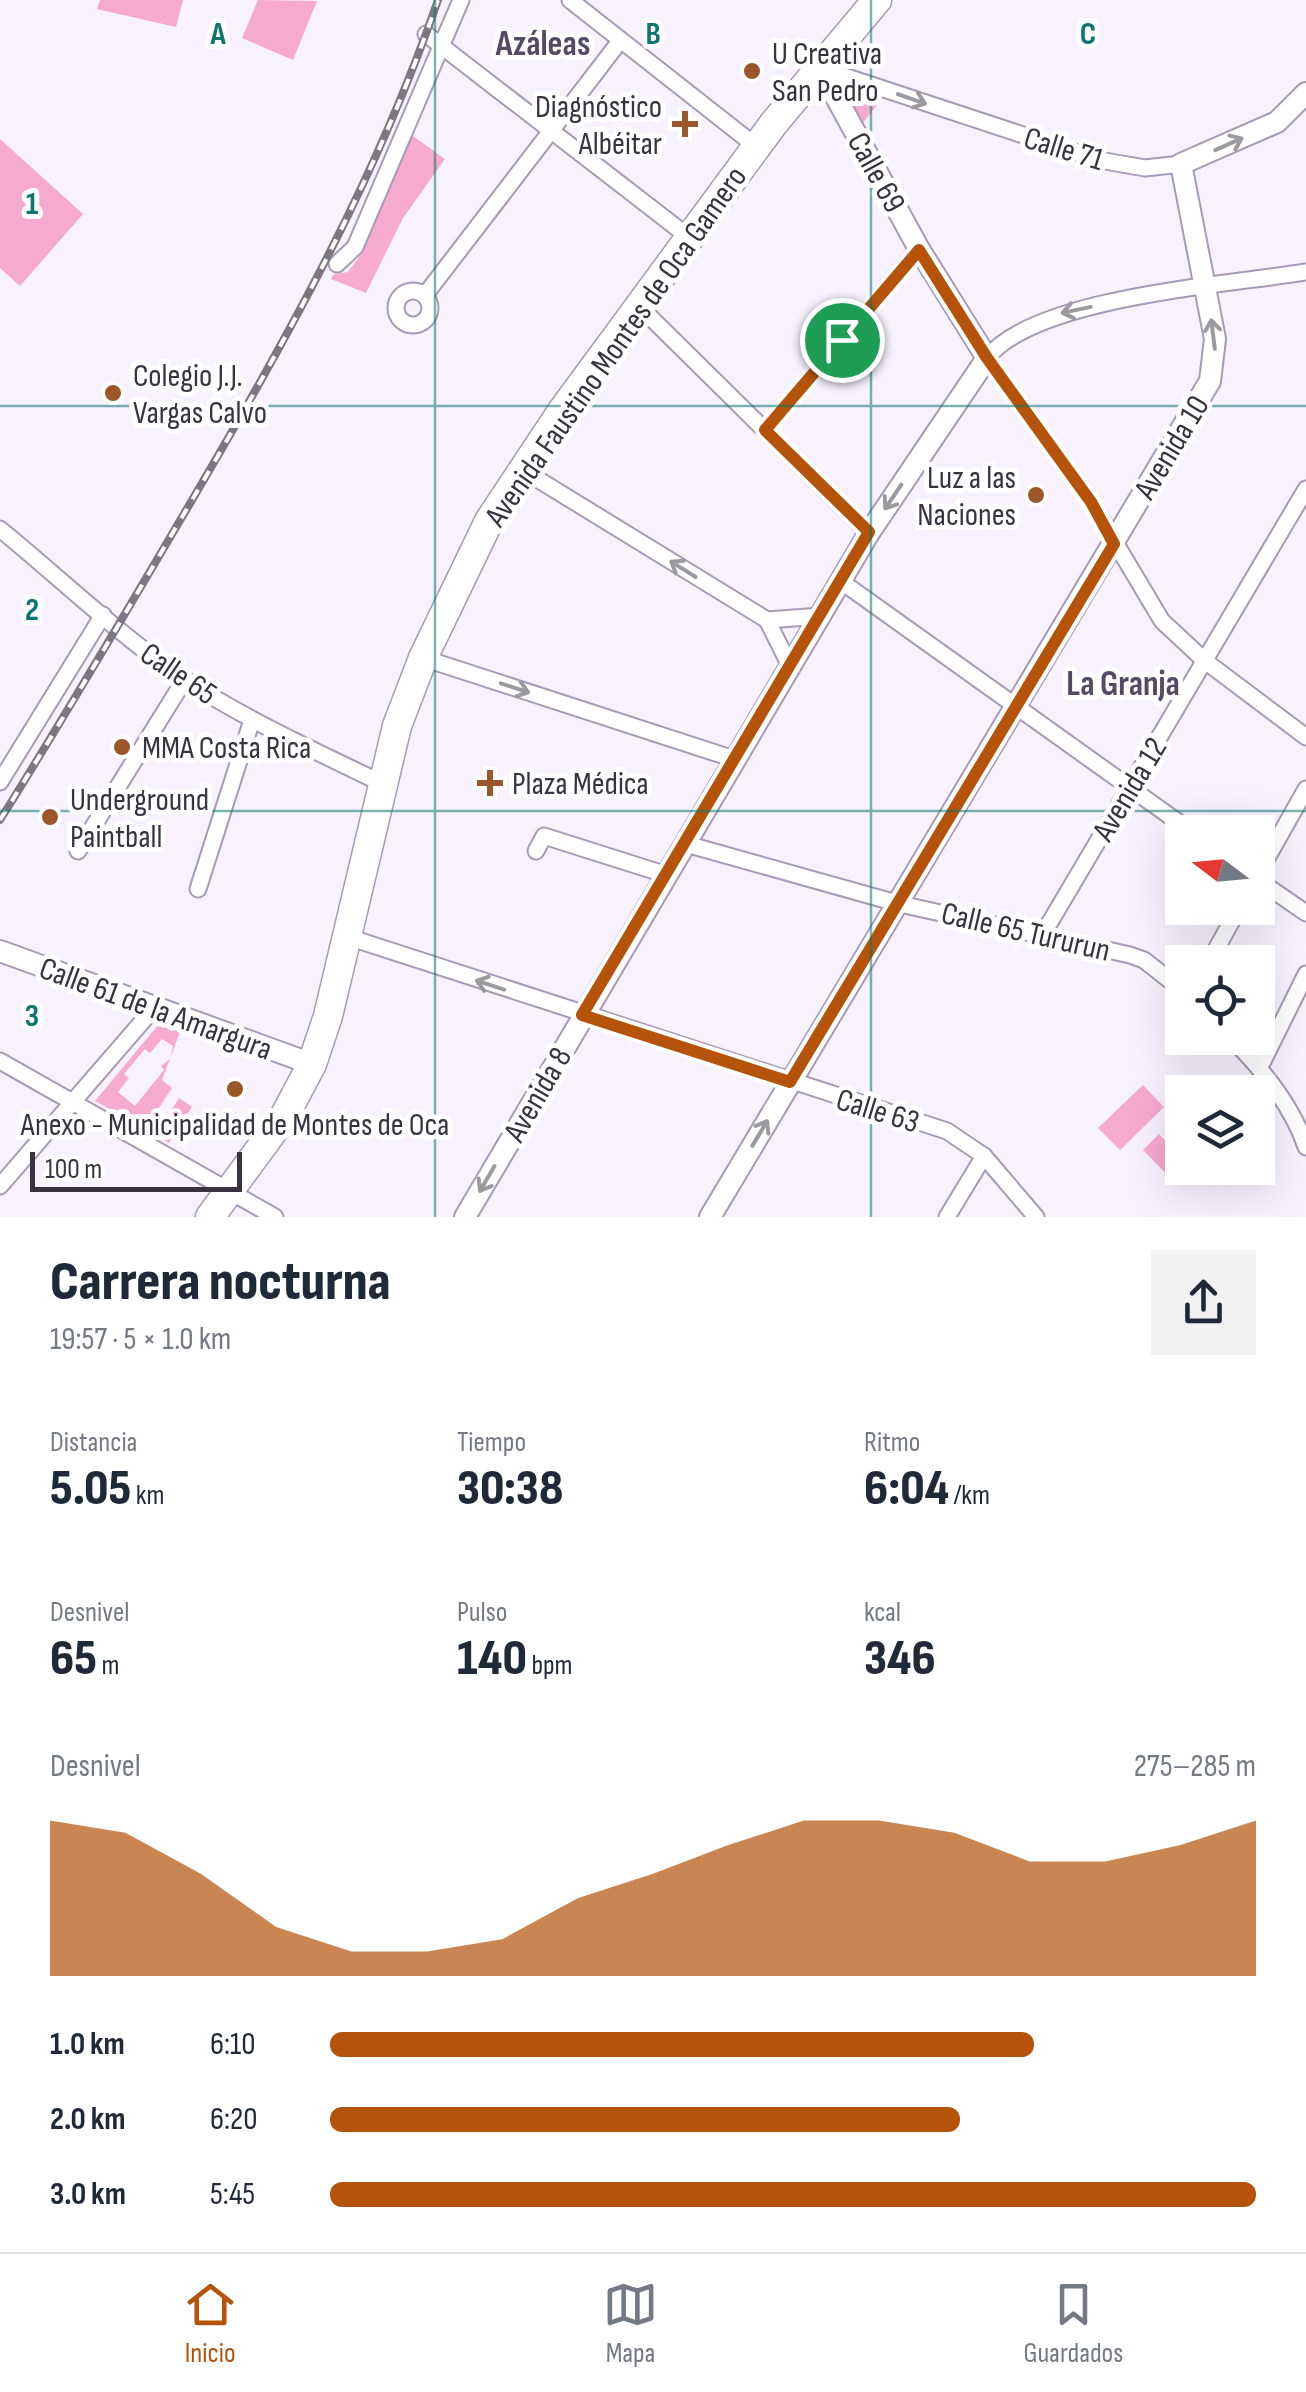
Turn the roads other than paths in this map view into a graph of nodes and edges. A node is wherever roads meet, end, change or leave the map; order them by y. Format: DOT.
graph roads {
  1 [pos="460,0"];
  2 [pos="570,0"];
  3 [pos="877,0"];
  4 [pos="426,34"];
  5 [pos="620,41"];
  6 [pos="443,45"];
  7 [pos="820,68"];
  8 [pos="1306,94"];
  9 [pos="1306,109"];
  10 [pos="1277,122"];
  11 [pos="553,130"];
  12 [pos="757,146"];
  13 [pos="1181,164"];
  14 [pos="690,238"];
  15 [pos="919,250"];
  16 [pos="337,264"];
  17 [pos="1306,272"];
  18 [pos="1207,288"];
  19 [pos="424,296"];
  20 [pos="640,306"];
  21 [pos="987,358"];
  22 [pos="765,430"];
  23 [pos="521,469"];
  24 [pos="1306,489"];
  25 [pos="0,529"];
  26 [pos="869,532"];
  27 [pos="1114,544"];
  28 [pos="842,582"];
  29 [pos="104,615"];
  30 [pos="821,616"];
  31 [pos="766,620"];
  32 [pos="423,658"];
  33 [pos="1205,661"];
  34 [pos="790,666"];
  35 [pos="186,680"];
  36 [pos="1015,707"];
  37 [pos="252,720"];
  38 [pos="1306,737"];
  39 [pos="734,759"];
  40 [pos="5,764"];
  41 [pos="0,782"];
  42 [pos="381,783"];
  43 [pos="1130,788"];
  44 [pos="1306,789"];
  45 [pos="1168,815"];
  46 [pos="686,844"];
  47 [pos="1275,846"];
  48 [pos="78,851"];
  49 [pos="536,851"];
  50 [pos="667,874"];
  51 [pos="198,889"];
  52 [pos="1275,890"];
  53 [pos="900,904"];
  54 [pos="1306,913"];
  55 [pos="1043,934"];
  56 [pos="348,938"];
  57 [pos="0,951"];
  58 [pos="1306,974"];
  59 [pos="1165,977"];
  60 [pos="154,1008"];
  61 [pos="582,1015"];
  62 [pos="1248,1055"];
  63 [pos="0,1060"];
  64 [pos="312,1064"];
  65 [pos="1260,1067"];
  66 [pos="790,1082"];
  67 [pos="74,1101"];
  68 [pos="1306,1147"];
  69 [pos="984,1156"];
  70 [pos="0,1186"];
  71 [pos="232,1192"];
  72 [pos="210,1217"];
  73 [pos="275,1217"];
  74 [pos="465,1217"];
  75 [pos="710,1217"];
  76 [pos="947,1217"];
  77 [pos="1036,1217"];
  1 -- 6 [label="street"];
  2 -- 5 [label="street"];
  3 -- 7 [label="highway, Avenida Faustino Montes de Oca Gamero"];
  4 -- 6 [label="street"];
  5 -- 11 [label="street"];
  5 -- 12 [label="street"];
  6 -- 11 [label="street"];
  6 -- 16 [label="street"];
  7 -- 12 [label="highway, Avenida Faustino Montes de Oca Gamero"];
  7 -- 13 [label="street, Calle 71, one-way"];
  7 -- 15 [label="street, Calle 69"];
  8 -- 10 [label="street"];
  9 -- 10 [label="street, Calle 71"];
  13 -- 10 [label="street, Calle 71, one-way"];
  11 -- 14 [label="street"];
  11 -- 19 [label="street"];
  12 -- 14 [label="highway, Avenida Faustino Montes de Oca Gamero"];
  13 -- 18 [label="street, Avenida 10"];
  14 -- 20 [label="highway, Avenida Faustino Montes de Oca Gamero"];
  15 -- 21 [label="street, Calle 69"];
  15 -- 22 [label="street"];
  17 -- 18 [label="street"];
  18 -- 21 [label="street, one-way"];
  27 -- 18 [label="street, Avenida 10, one-way"];
  20 -- 22 [label="street"];
  20 -- 23 [label="highway, Avenida Faustino Montes de Oca Gamero"];
  21 -- 26 [label="street, Avenida 8, one-way"];
  21 -- 27 [label="street, Calle 69"];
  22 -- 26 [label="street"];
  31 -- 23 [label="street, one-way"];
  23 -- 32 [label="highway, Avenida Faustino Montes de Oca Gamero"];
  24 -- 33 [label="street, Avenida 12"];
  25 -- 29 [label="street, Calle 65"];
  26 -- 28 [label="street, Avenida 8"];
  27 -- 33 [label="street, Calle 69"];
  27 -- 36 [label="street, Avenida 10"];
  28 -- 30 [label="street, Avenida 8"];
  28 -- 36 [label="street"];
  29 -- 35 [label="street, Calle 65"];
  29 -- 40 [label="street"];
  30 -- 31 [label="street"];
  30 -- 34 [label="street, Avenida 8"];
  31 -- 34 [label="street"];
  32 -- 39 [label="street, one-way"];
  32 -- 42 [label="highway, Avenida Faustino Montes de Oca Gamero"];
  33 -- 38 [label="street, Calle 69"];
  33 -- 43 [label="street, Avenida 12"];
  34 -- 39 [label="street, Avenida 8"];
  35 -- 37 [label="street, Calle 65"];
  35 -- 48 [label="street"];
  36 -- 43 [label="street"];
  36 -- 53 [label="street, Avenida 10"];
  37 -- 42 [label="street, Calle 65"];
  37 -- 51 [label="street"];
  39 -- 46 [label="street, Avenida 8"];
  40 -- 41 [label="street"];
  42 -- 56 [label="highway, Avenida Faustino Montes de Oca Gamero"];
  43 -- 45 [label="street"];
  43 -- 55 [label="street, Avenida 12"];
  44 -- 47 [label="street"];
  46 -- 50 [label="street, Avenida 8"];
  46 -- 53 [label="street, Calle 65 Tururun"];
  49 -- 50 [label="street"];
  50 -- 61 [label="street, Avenida 8"];
  52 -- 54 [label="street"];
  53 -- 55 [label="street, Calle 65 Tururun"];
  53 -- 66 [label="street, Avenida 10"];
  55 -- 59 [label="street, Calle 65 Tururun"];
  61 -- 56 [label="street, Calle 63, one-way"];
  56 -- 64 [label="highway, Avenida Faustino Montes de Oca Gamero"];
  57 -- 60 [label="street, Calle 61 de la Amargura"];
  58 -- 65 [label="street"];
  60 -- 64 [label="street, Calle 61 de la Amargura"];
  60 -- 67 [label="street"];
  61 -- 66 [label="street, Calle 63"];
  61 -- 74 [label="street, Avenida 8, one-way"];
  62 -- 65 [label="street"];
  63 -- 67 [label="street"];
  64 -- 71 [label="highway, Avenida Faustino Montes de Oca Gamero"];
  65 -- 68 [label="street"];
  66 -- 69 [label="street, Calle 63"];
  75 -- 66 [label="street, Avenida 10, one-way"];
  67 -- 70 [label="street"];
  67 -- 71 [label="street"];
  69 -- 76 [label="street"];
  69 -- 77 [label="street, Calle 63"];
  71 -- 72 [label="highway, Avenida Faustino Montes de Oca Gamero"];
  71 -- 73 [label="street"];
}
